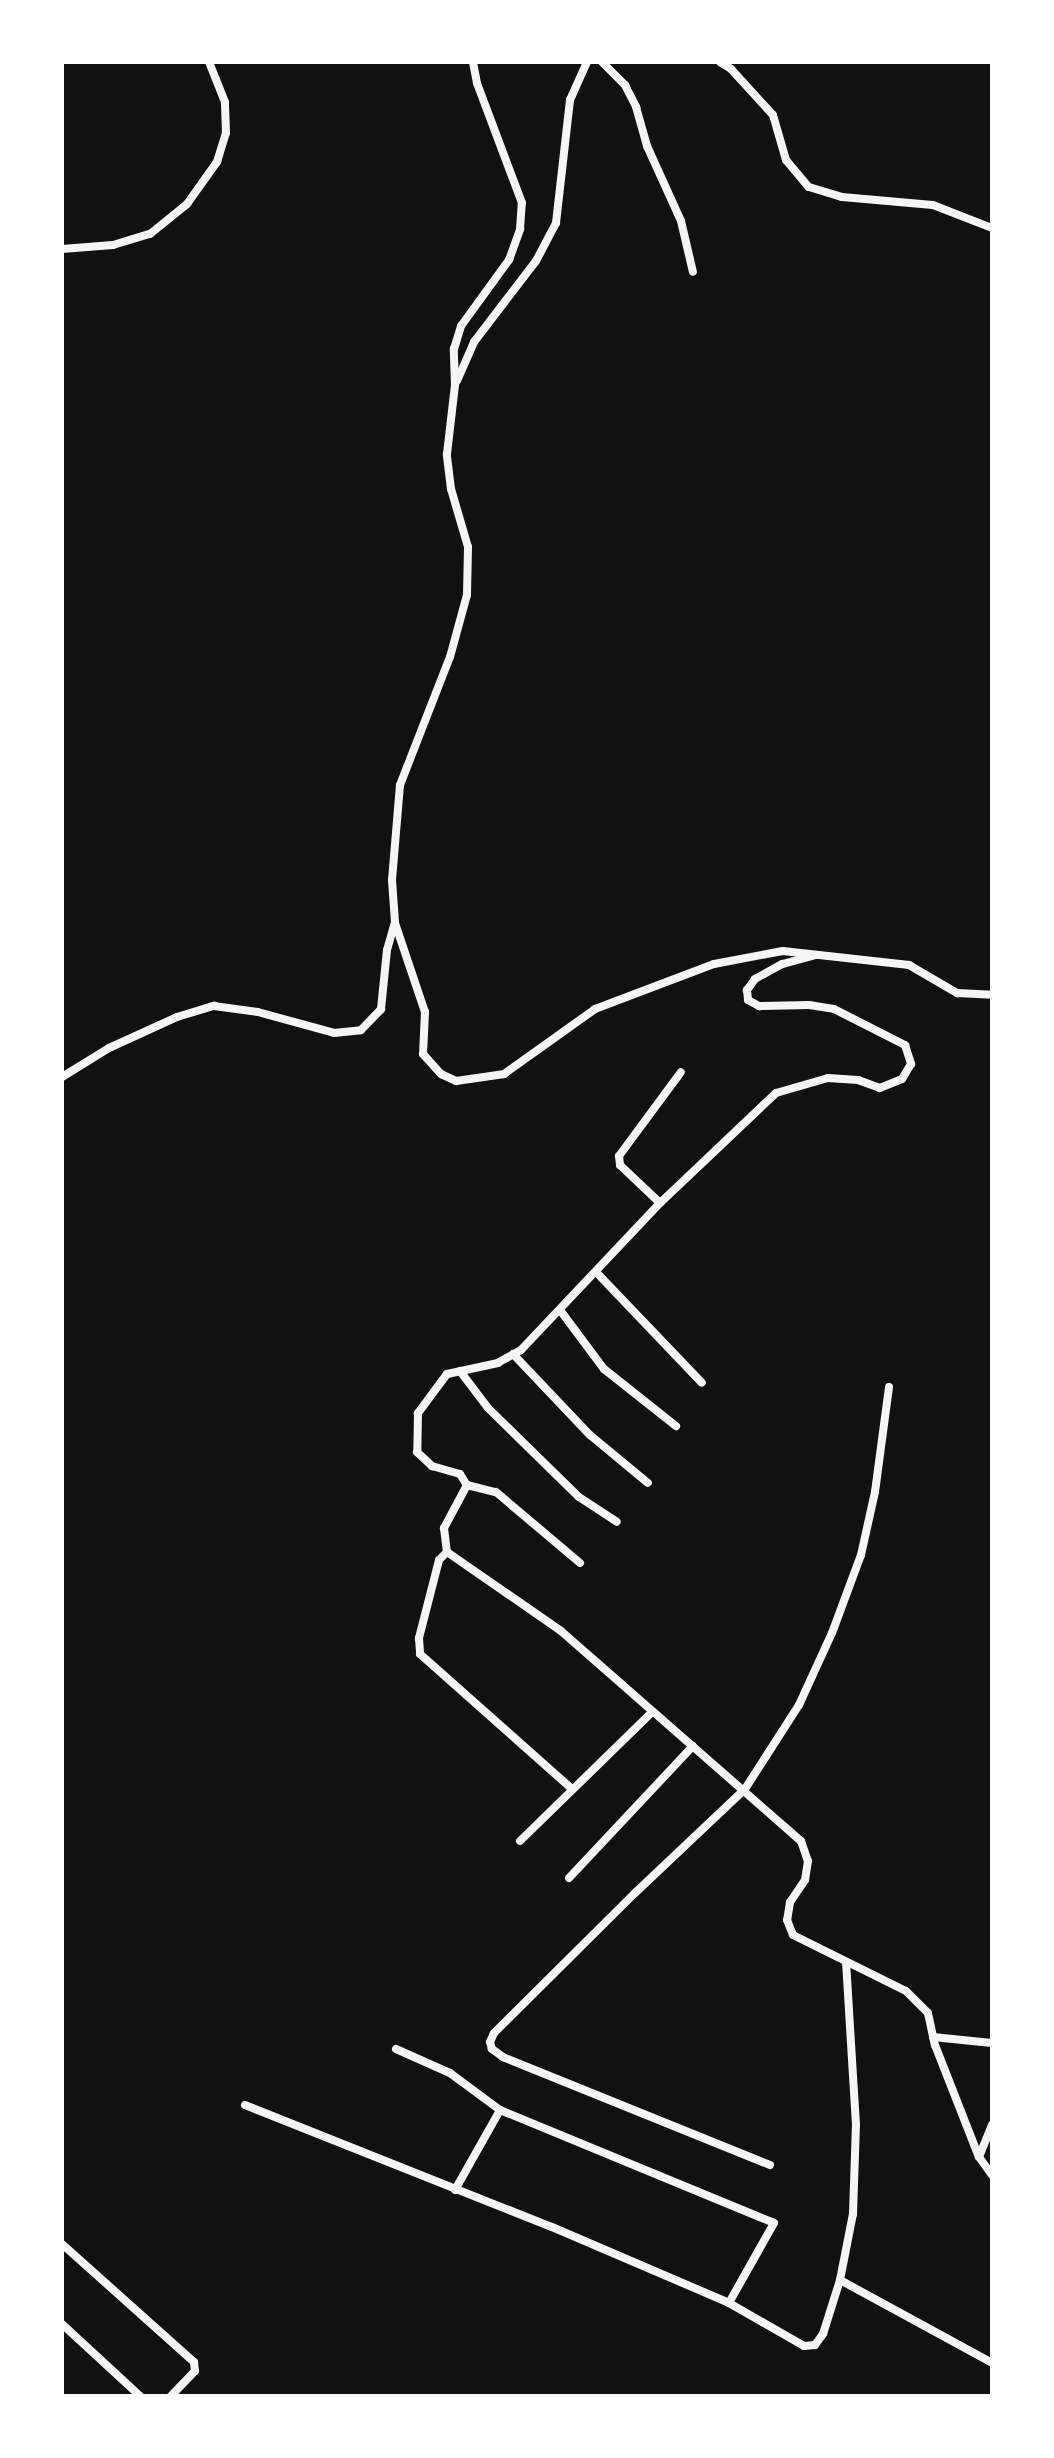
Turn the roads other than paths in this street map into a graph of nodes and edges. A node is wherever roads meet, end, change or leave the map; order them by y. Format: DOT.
graph roads {
  1 [pos="209,62"];
  2 [pos="473,62"];
  3 [pos="587,62"];
  4 [pos="602,62"];
  5 [pos="720,62"];
  6 [pos="992,228"];
  7 [pos="62,249"];
  8 [pos="693,272"];
  9 [pos="455,385"];
  10 [pos="395,922"];
  11 [pos="816,955"];
  12 [pos="992,995"];
  13 [pos="681,1072"];
  14 [pos="62,1077"];
  15 [pos="660,1203"];
  16 [pos="596,1272"];
  17 [pos="560,1310"];
  18 [pos="513,1354"];
  19 [pos="460,1371"];
  20 [pos="702,1383"];
  21 [pos="889,1387"];
  22 [pos="676,1426"];
  23 [pos="648,1483"];
  24 [pos="467,1485"];
  25 [pos="617,1522"];
  26 [pos="447,1552"];
  27 [pos="580,1563"];
  28 [pos="651,1713"];
  29 [pos="693,1746"];
  30 [pos="572,1789"];
  31 [pos="745,1789"];
  32 [pos="520,1841"];
  33 [pos="569,1878"];
  34 [pos="846,1963"];
  35 [pos="933,2037"];
  36 [pos="992,2043"];
  37 [pos="396,2049"];
  38 [pos="245,2105"];
  39 [pos="500,2110"];
  40 [pos="992,2125"];
  41 [pos="979,2157"];
  42 [pos="770,2165"];
  43 [pos="992,2175"];
  44 [pos="455,2190"];
  45 [pos="62,2244"];
  46 [pos="840,2280"];
  47 [pos="729,2303"];
  48 [pos="62,2324"];
  49 [pos="992,2363"];
  50 [pos="140,2396"];
  51 [pos="171,2396"];
  1 -- 7 [label="street"];
  2 -- 9 [label="street"];
  3 -- 9 [label="street"];
  4 -- 8 [label="street"];
  5 -- 6 [label="street"];
  9 -- 10 [label="street"];
  10 -- 11 [label="street"];
  10 -- 14 [label="street"];
  11 -- 12 [label="street"];
  11 -- 15 [label="street"];
  13 -- 15 [label="street"];
  15 -- 16 [label="street"];
  16 -- 17 [label="street"];
  16 -- 20 [label="street"];
  17 -- 18 [label="street"];
  17 -- 22 [label="street"];
  18 -- 19 [label="street"];
  18 -- 23 [label="street"];
  19 -- 24 [label="street"];
  19 -- 25 [label="street"];
  21 -- 31 [label="street"];
  24 -- 26 [label="street"];
  24 -- 27 [label="street"];
  26 -- 28 [label="street"];
  26 -- 30 [label="street"];
  28 -- 29 [label="street"];
  28 -- 30 [label="street"];
  29 -- 31 [label="street"];
  29 -- 33 [label="street"];
  30 -- 32 [label="street"];
  31 -- 34 [label="street"];
  31 -- 42 [label="street"];
  34 -- 35 [label="street"];
  34 -- 46 [label="street"];
  35 -- 36 [label="street"];
  35 -- 41 [label="street"];
  37 -- 39 [label="street"];
  38 -- 44 [label="street"];
  39 -- 44 [label="street"];
  39 -- 47 [label="street"];
  40 -- 41 [label="street"];
  41 -- 43 [label="street"];
  44 -- 47 [label="street"];
  45 -- 51 [label="street"];
  46 -- 47 [label="street"];
  46 -- 49 [label="street"];
  48 -- 50 [label="street"];
}
